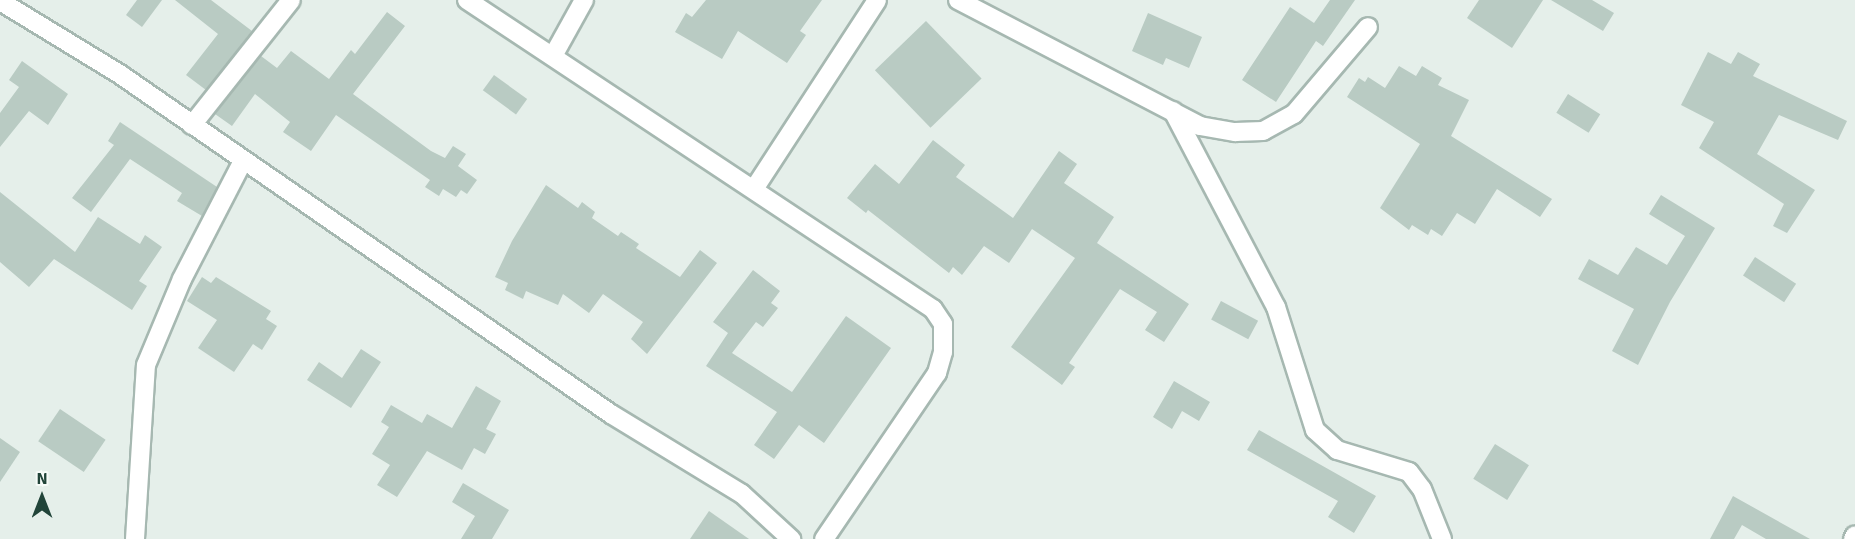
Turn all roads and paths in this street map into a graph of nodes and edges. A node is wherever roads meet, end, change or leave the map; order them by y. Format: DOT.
graph roads {
  1 [pos="291,0"];
  2 [pos="467,0"];
  3 [pos="585,0"];
  4 [pos="877,0"];
  5 [pos="958,0"];
  6 [pos="0,1"];
  7 [pos="1368,27"];
  8 [pos="553,56"];
  9 [pos="1173,111"];
  10 [pos="192,125"];
  11 [pos="243,161"];
  12 [pos="754,189"];
  13 [pos="135,539"];
  14 [pos="791,539"];
  15 [pos="824,539"];
  16 [pos="1442,539"];
  1 -- 10 [label="street"];
  2 -- 8 [label="street"];
  3 -- 8 [label="street"];
  4 -- 12 [label="street"];
  5 -- 9 [label="street"];
  6 -- 10 [label="street"];
  7 -- 9 [label="street"];
  8 -- 12 [label="street"];
  9 -- 16 [label="street"];
  10 -- 11 [label="street"];
  11 -- 13 [label="street"];
  11 -- 14 [label="street"];
  12 -- 15 [label="street"];
}
